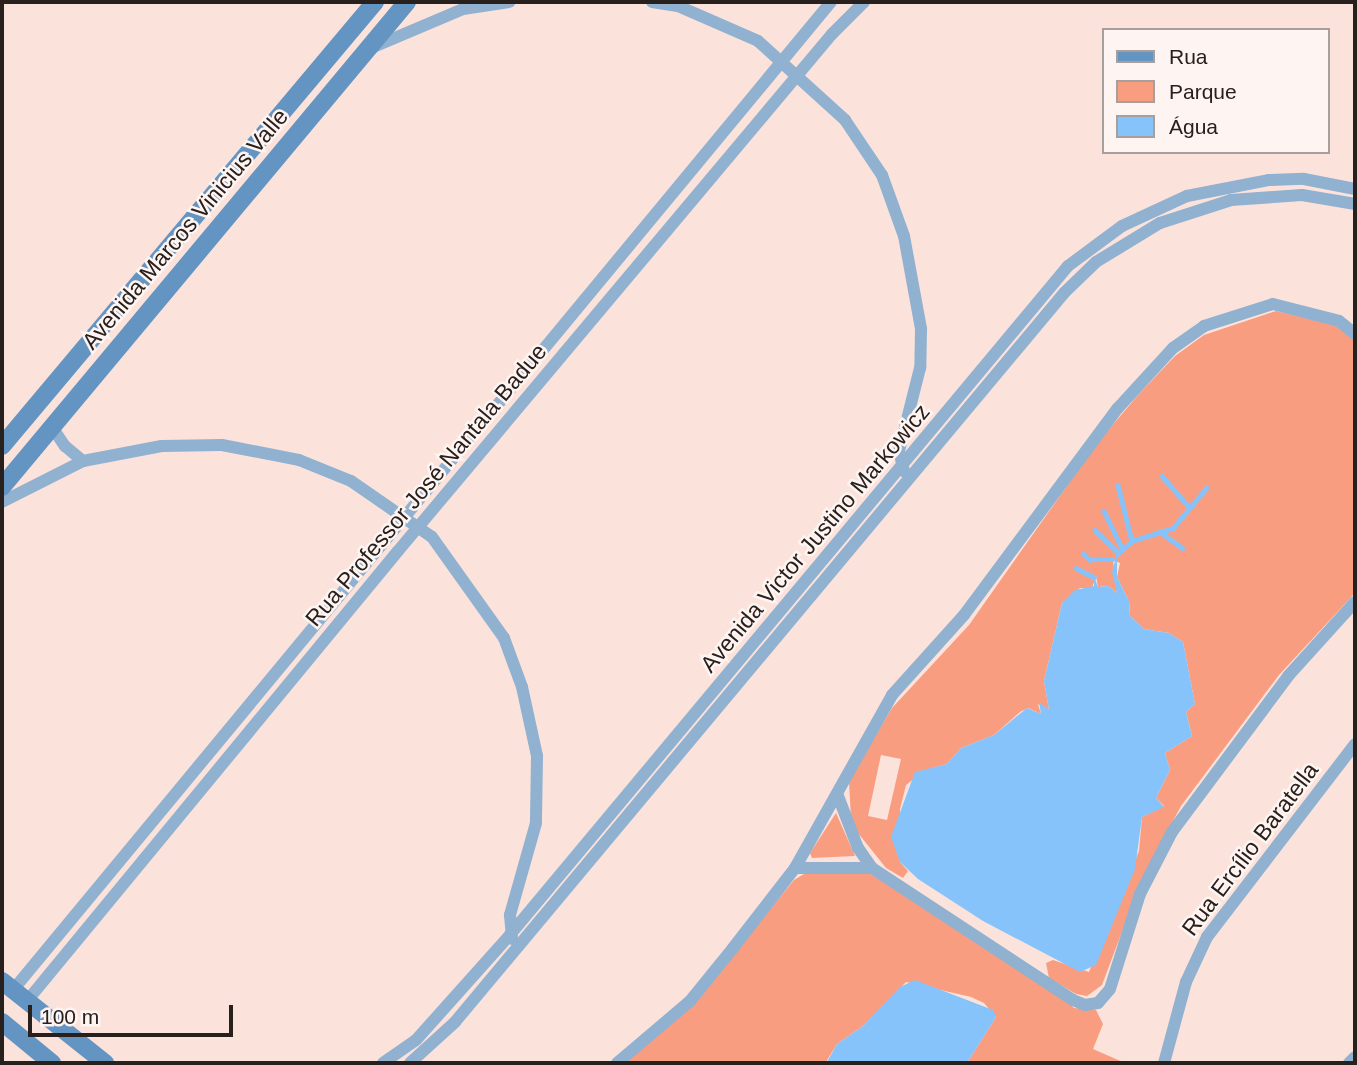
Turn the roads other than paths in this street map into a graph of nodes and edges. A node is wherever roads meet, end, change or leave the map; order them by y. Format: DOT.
graph roads {
  1 [pos="375,2"];
  2 [pos="407,2"];
  3 [pos="509,2"];
  4 [pos="652,2"];
  5 [pos="831,2"];
  6 [pos="864,2"];
  7 [pos="457,6"];
  8 [pos="365,51"];
  9 [pos="783,60"];
  10 [pos="799,73"];
  11 [pos="1355,189"];
  12 [pos="1355,204"];
  13 [pos="1355,334"];
  14 [pos="52,427"];
  15 [pos="2,446"];
  16 [pos="83,461"];
  17 [pos="900,468"];
  18 [pos="912,478"];
  19 [pos="2,487"];
  20 [pos="2,502"];
  21 [pos="405,516"];
  22 [pos="419,526"];
  23 [pos="1355,602"];
  24 [pos="1355,744"];
  25 [pos="838,796"];
  26 [pos="795,868"];
  27 [pos="872,868"];
  28 [pos="509,936"];
  29 [pos="520,946"];
  30 [pos="14,991"];
  31 [pos="2,1023"];
  32 [pos="1355,1057"];
  33 [pos="52,1063"];
  34 [pos="105,1063"];
  35 [pos="383,1063"];
  36 [pos="410,1063"];
  37 [pos="617,1063"];
  38 [pos="1164,1063"];
  39 [pos="1349,1063"];
  1 -- 15 [label="street, Avenida Marcos Vinicius Valle"];
  2 -- 8 [label="street, Avenida Marcos Vinicius Valle"];
  3 -- 7 [label="street"];
  4 -- 9 [label="street"];
  5 -- 9 [label="street, Rua Professor José Nantala Badue"];
  6 -- 10 [label="street, Rua Professor José Nantala Badue"];
  7 -- 8 [label="street"];
  8 -- 14 [label="street, Avenida Marcos Vinicius Valle"];
  9 -- 10 [label="street"];
  9 -- 21 [label="street, Rua Professor José Nantala Badue"];
  10 -- 17 [label="street"];
  10 -- 22 [label="street, Rua Professor José Nantala Badue"];
  11 -- 17 [label="street, Avenida Victor Justino Markowicz"];
  12 -- 18 [label="street, Avenida Victor Justino Markowicz"];
  13 -- 25 [label="street"];
  14 -- 16 [label="street"];
  14 -- 19 [label="street, Avenida Marcos Vinicius Valle"];
  16 -- 20 [label="street"];
  16 -- 21 [label="street"];
  17 -- 18 [label="street"];
  17 -- 28 [label="street, Avenida Victor Justino Markowicz"];
  18 -- 29 [label="street, Avenida Victor Justino Markowicz"];
  21 -- 22 [label="street"];
  21 -- 30 [label="street, Rua Professor José Nantala Badue"];
  22 -- 28 [label="street"];
  22 -- 30 [label="street, Rua Professor José Nantala Badue"];
  23 -- 27 [label="street"];
  24 -- 38 [label="street, Rua Ercílio Baratella"];
  25 -- 26 [label="street"];
  25 -- 27 [label="street"];
  26 -- 27 [label="street"];
  26 -- 37 [label="street"];
  28 -- 29 [label="street"];
  28 -- 35 [label="street, Avenida Victor Justino Markowicz"];
  29 -- 36 [label="street, Avenida Victor Justino Markowicz"];
  30 -- 34 [label="street"];
  31 -- 33 [label="street"];
  32 -- 39 [label="street"];
}
